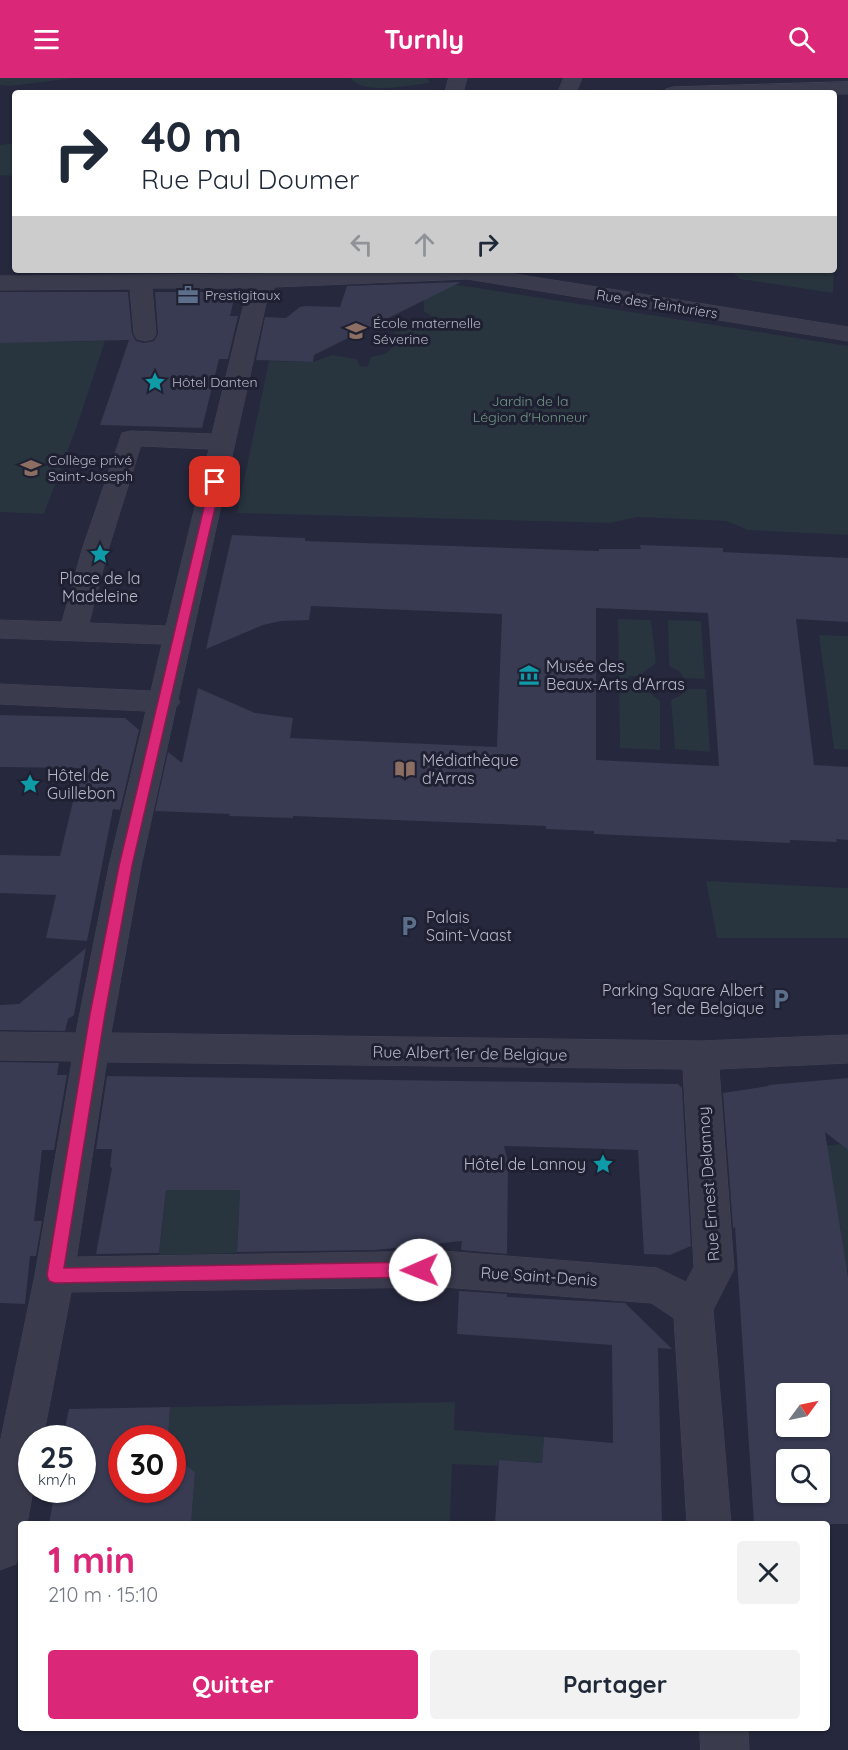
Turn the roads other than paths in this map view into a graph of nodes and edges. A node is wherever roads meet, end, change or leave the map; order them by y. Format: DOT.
graph roads {
  1 [pos="848,88"];
  2 [pos="778,90"];
  3 [pos="368,273"];
  4 [pos="473,273"];
  5 [pos="275,275"];
  6 [pos="140,281"];
  7 [pos="0,283"];
  8 [pos="145,334"];
  9 [pos="848,334"];
  10 [pos="224,442"];
  11 [pos="0,629"];
  12 [pos="73,632"];
  13 [pos="179,636"];
  14 [pos="0,694"];
  15 [pos="165,702"];
  16 [pos="0,1046"];
  17 [pos="92,1048"];
  18 [pos="848,1049"];
  19 [pos="699,1055"];
  20 [pos="55,1275"];
  21 [pos="693,1308"];
  22 [pos="709,1521"];
  23 [pos="0,1548"];
  24 [pos="724,1731"];
  25 [pos="725,1750"];
  1 -- 2 [label="street"];
  3 -- 5 [label="street, Rue des Teinturiers"];
  4 -- 9 [label="street, Rue des Teinturiers"];
  5 -- 6 [label="street, Rue des Teinturiers"];
  5 -- 10 [label="street"];
  6 -- 7 [label="street, Rue des Teinturiers"];
  6 -- 8 [label="street"];
  10 -- 12 [label="street"];
  10 -- 13 [label="street"];
  11 -- 12 [label="street"];
  12 -- 13 [label="street"];
  13 -- 15 [label="street"];
  14 -- 15 [label="street"];
  15 -- 17 [label="street"];
  16 -- 17 [label="street, Rue Albert 1er de Belgique"];
  17 -- 19 [label="street, Rue Albert 1er de Belgique"];
  17 -- 20 [label="street"];
  18 -- 19 [label="street, Rue Albert 1er de Belgique"];
  19 -- 21 [label="street, Rue Ernest Delannoy"];
  20 -- 21 [label="street, Rue Saint-Denis"];
  20 -- 23 [label="street"];
  21 -- 22 [label="street"];
  24 -- 25 [label="street"];
}
